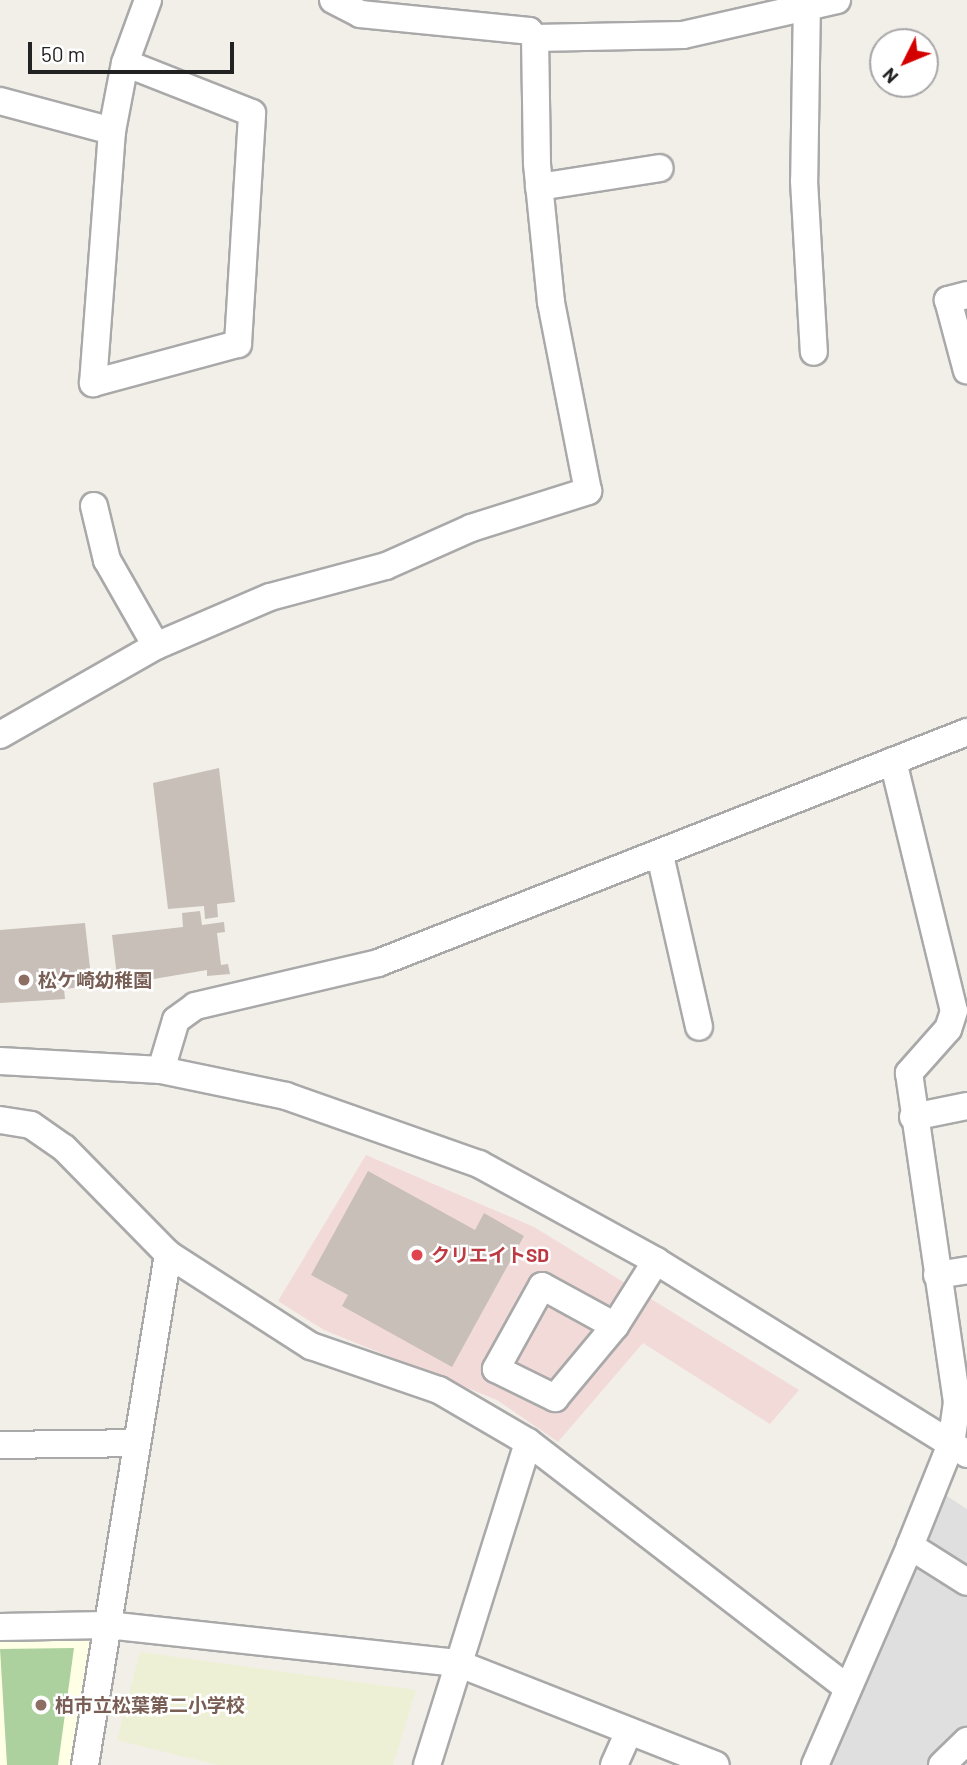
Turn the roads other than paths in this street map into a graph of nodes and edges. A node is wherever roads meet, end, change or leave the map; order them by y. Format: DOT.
graph roads {
  1 [pos="148,0"];
  2 [pos="333,0"];
  3 [pos="837,0"];
  4 [pos="808,4"];
  5 [pos="535,38"];
  6 [pos="125,63"];
  7 [pos="0,101"];
  8 [pos="113,131"];
  9 [pos="660,168"];
  10 [pos="539,187"];
  11 [pos="967,295"];
  12 [pos="814,352"];
  13 [pos="967,371"];
  14 [pos="94,506"];
  15 [pos="156,646"];
  16 [pos="967,732"];
  17 [pos="0,735"];
  18 [pos="893,761"];
  19 [pos="660,855"];
  20 [pos="699,1027"];
  21 [pos="0,1061"];
  22 [pos="161,1069"];
  23 [pos="967,1106"];
  24 [pos="913,1117"];
  25 [pos="0,1120"];
  26 [pos="168,1254"];
  27 [pos="656,1261"];
  28 [pos="967,1270"];
  29 [pos="937,1275"];
  30 [pos="615,1326"];
  31 [pos="958,1350"];
  32 [pos="528,1442"];
  33 [pos="137,1443"];
  34 [pos="0,1445"];
  35 [pos="959,1449"];
  36 [pos="910,1546"];
  37 [pos="967,1582"];
  38 [pos="107,1625"];
  39 [pos="0,1626"];
  40 [pos="457,1663"];
  41 [pos="847,1688"];
  42 [pos="629,1731"];
  43 [pos="967,1741"];
  44 [pos="85,1765"];
  45 [pos="427,1765"];
  46 [pos="614,1765"];
  47 [pos="716,1765"];
  48 [pos="815,1765"];
  49 [pos="942,1765"];
  1 -- 6 [label="street"];
  2 -- 5 [label="street"];
  3 -- 4 [label="street"];
  4 -- 5 [label="street"];
  4 -- 12 [label="street"];
  5 -- 10 [label="street"];
  6 -- 8 [label="street"];
  6 -- 8 [label="street"];
  7 -- 8 [label="street"];
  9 -- 10 [label="street"];
  10 -- 15 [label="street"];
  11 -- 13 [label="street"];
  14 -- 15 [label="street"];
  15 -- 17 [label="street"];
  16 -- 18 [label="street"];
  18 -- 19 [label="street"];
  18 -- 24 [label="street"];
  19 -- 20 [label="street"];
  19 -- 22 [label="street"];
  21 -- 22 [label="street"];
  22 -- 27 [label="street"];
  23 -- 24 [label="street"];
  24 -- 29 [label="street"];
  25 -- 26 [label="street"];
  26 -- 32 [label="street"];
  26 -- 33 [label="street"];
  27 -- 30 [label="street"];
  27 -- 35 [label="street"];
  28 -- 29 [label="street"];
  29 -- 31 [label="street"];
  30 -- 30 [label="street"];
  31 -- 35 [label="street"];
  32 -- 40 [label="street"];
  32 -- 41 [label="street"];
  33 -- 34 [label="street"];
  33 -- 38 [label="street"];
  35 -- 36 [label="street"];
  36 -- 37 [label="street"];
  36 -- 41 [label="street"];
  38 -- 39 [label="street"];
  38 -- 40 [label="street"];
  38 -- 44 [label="street"];
  40 -- 42 [label="street"];
  40 -- 45 [label="street"];
  41 -- 48 [label="street"];
  42 -- 46 [label="street"];
  42 -- 47 [label="street"];
  43 -- 49 [label="street"];
}
